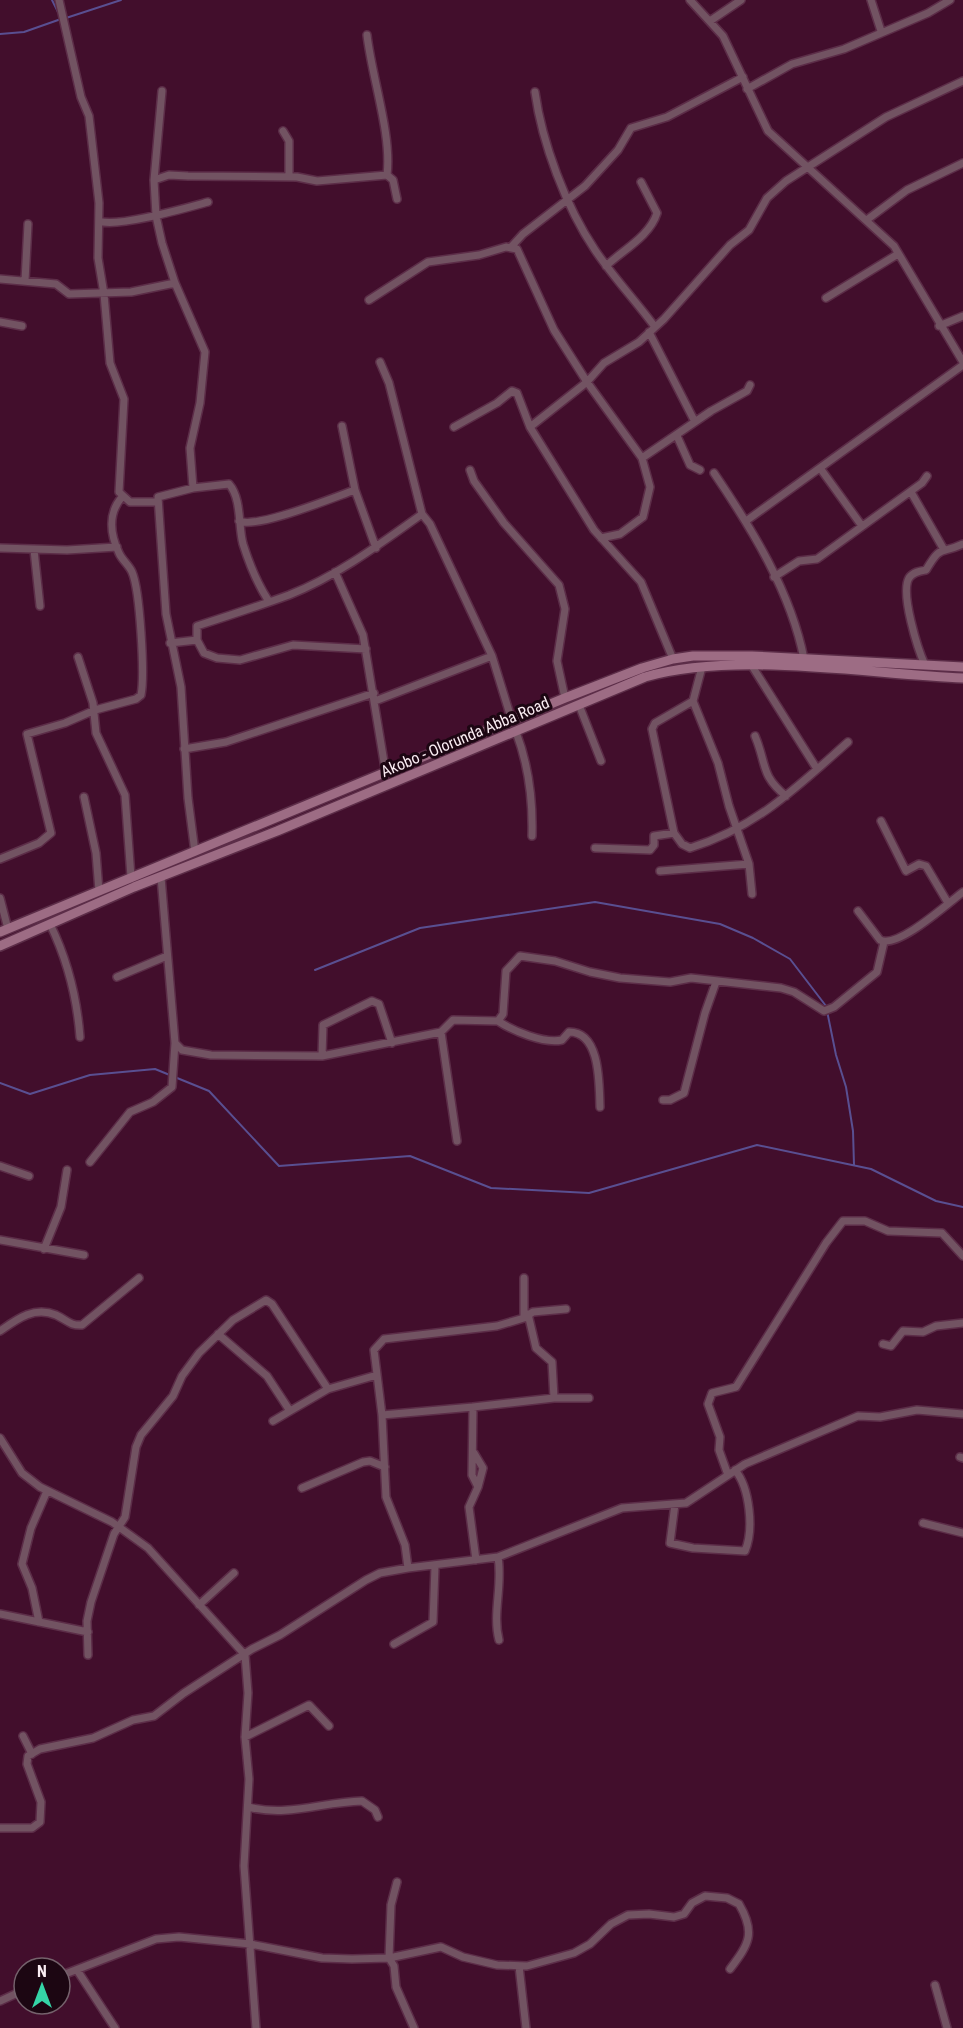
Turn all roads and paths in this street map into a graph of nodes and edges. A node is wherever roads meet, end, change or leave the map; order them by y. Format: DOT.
graph roads {
  1 [pos="59,0"];
  2 [pos="690,0"];
  3 [pos="741,0"];
  4 [pos="871,0"];
  5 [pos="950,0"];
  6 [pos="710,21"];
  7 [pos="881,32"];
  8 [pos="368,35"];
  9 [pos="743,77"];
  10 [pos="963,81"];
  11 [pos="747,88"];
  12 [pos="162,91"];
  13 [pos="535,92"];
  14 [pos="283,131"];
  15 [pos="963,163"];
  16 [pos="811,167"];
  17 [pos="387,175"];
  18 [pos="289,177"];
  19 [pos="154,180"];
  20 [pos="641,182"];
  21 [pos="397,199"];
  22 [pos="568,200"];
  23 [pos="208,202"];
  24 [pos="156,216"];
  25 [pos="868,219"];
  26 [pos="99,221"];
  27 [pos="28,224"];
  28 [pos="511,247"];
  29 [pos="898,254"];
  30 [pos="606,266"];
  31 [pos="0,279"];
  32 [pos="25,281"];
  33 [pos="174,283"];
  34 [pos="104,294"];
  35 [pos="826,298"];
  36 [pos="369,300"];
  37 [pos="963,316"];
  38 [pos="0,322"];
  39 [pos="22,326"];
  40 [pos="939,326"];
  41 [pos="652,329"];
  42 [pos="380,362"];
  43 [pos="963,364"];
  44 [pos="587,382"];
  45 [pos="750,385"];
  46 [pos="695,422"];
  47 [pos="342,426"];
  48 [pos="454,426"];
  49 [pos="530,426"];
  50 [pos="677,436"];
  51 [pos="642,458"];
  52 [pos="820,468"];
  53 [pos="470,470"];
  54 [pos="700,470"];
  55 [pos="714,473"];
  56 [pos="927,476"];
  57 [pos="193,488"];
  58 [pos="355,490"];
  59 [pos="910,492"];
  60 [pos="122,497"];
  61 [pos="157,502"];
  62 [pos="422,514"];
  63 [pos="746,521"];
  64 [pos="243,523"];
  65 [pos="862,526"];
  66 [pos="601,538"];
  67 [pos="963,544"];
  68 [pos="117,546"];
  69 [pos="0,548"];
  70 [pos="376,548"];
  71 [pos="943,548"];
  72 [pos="34,550"];
  73 [pos="335,572"];
  74 [pos="774,577"];
  75 [pos="268,600"];
  76 [pos="40,606"];
  77 [pos="197,640"];
  78 [pos="170,643"];
  79 [pos="366,649"];
  80 [pos="492,656"];
  81 [pos="78,657"];
  82 [pos="673,659"];
  83 [pos="804,659"];
  84 [pos="926,665"];
  85 [pos="752,666"];
  86 [pos="702,667"];
  87 [pos="963,667"];
  88 [pos="963,678"];
  89 [pos="593,687"];
  90 [pos="375,697"];
  91 [pos="565,698"];
  92 [pos="597,698"];
  93 [pos="693,701"];
  94 [pos="579,705"];
  95 [pos="95,710"];
  96 [pos="513,721"];
  97 [pos="516,732"];
  98 [pos="755,736"];
  99 [pos="848,742"];
  100 [pos="184,749"];
  101 [pos="601,761"];
  102 [pos="817,769"];
  103 [pos="386,774"];
  104 [pos="786,796"];
  105 [pos="84,797"];
  106 [pos="881,821"];
  107 [pos="737,830"];
  108 [pos="674,833"];
  109 [pos="532,836"];
  110 [pos="595,848"];
  111 [pos="195,852"];
  112 [pos="0,859"];
  113 [pos="749,864"];
  114 [pos="660,872"];
  115 [pos="131,877"];
  116 [pos="162,877"];
  117 [pos="99,891"];
  118 [pos="963,891"];
  119 [pos="752,894"];
  120 [pos="0,898"];
  121 [pos="948,903"];
  122 [pos="858,911"];
  123 [pos="50,924"];
  124 [pos="4,931"];
  125 [pos="884,942"];
  126 [pos="0,946"];
  127 [pos="166,956"];
  128 [pos="117,977"];
  129 [pos="716,982"];
  130 [pos="498,1021"];
  131 [pos="441,1032"];
  132 [pos="80,1037"];
  133 [pos="175,1043"];
  134 [pos="392,1043"];
  135 [pos="322,1056"];
  136 [pos="663,1100"];
  137 [pos="600,1107"];
  138 [pos="457,1142"];
  139 [pos="90,1162"];
  140 [pos="0,1166"];
  141 [pos="67,1170"];
  142 [pos="29,1176"];
  143 [pos="0,1240"];
  144 [pos="44,1249"];
  145 [pos="84,1256"];
  146 [pos="963,1256"];
  147 [pos="139,1278"];
  148 [pos="524,1278"];
  149 [pos="567,1309"];
  150 [pos="526,1316"];
  151 [pos="963,1323"];
  152 [pos="0,1331"];
  153 [pos="218,1334"];
  154 [pos="884,1344"];
  155 [pos="377,1376"];
  156 [pos="328,1389"];
  157 [pos="554,1398"];
  158 [pos="589,1398"];
  159 [pos="473,1407"];
  160 [pos="290,1411"];
  161 [pos="963,1414"];
  162 [pos="382,1415"];
  163 [pos="273,1421"];
  164 [pos="0,1438"];
  165 [pos="385,1467"];
  166 [pos="735,1470"];
  167 [pos="728,1475"];
  168 [pos="302,1488"];
  169 [pos="47,1491"];
  170 [pos="675,1504"];
  171 [pos="923,1522"];
  172 [pos="118,1526"];
  173 [pos="963,1533"];
  174 [pos="498,1557"];
  175 [pos="476,1560"];
  176 [pos="435,1566"];
  177 [pos="408,1568"];
  178 [pos="234,1573"];
  179 [pos="199,1605"];
  180 [pos="0,1614"];
  181 [pos="39,1622"];
  182 [pos="88,1632"];
  183 [pos="500,1640"];
  184 [pos="394,1644"];
  185 [pos="88,1655"];
  186 [pos="244,1655"];
  187 [pos="329,1726"];
  188 [pos="22,1736"];
  189 [pos="245,1737"];
  190 [pos="32,1754"];
  191 [pos="248,1807"];
  192 [pos="378,1817"];
  193 [pos="0,1828"];
  194 [pos="397,1882"];
  195 [pos="250,1944"];
  196 [pos="389,1958"];
  197 [pos="519,1966"];
  198 [pos="730,1969"];
  199 [pos="77,1970"];
  200 [pos="72,1972"];
  201 [pos="935,1985"];
  202 [pos="115,2028"];
  203 [pos="256,2028"];
  204 [pos="414,2028"];
  205 [pos="526,2028"];
  206 [pos="947,2028"];
  1 -- 26 [label="street"];
  2 -- 6 [label="street"];
  3 -- 6 [label="street"];
  4 -- 7 [label="street"];
  5 -- 7 [label="street"];
  6 -- 9 [label="street"];
  7 -- 11 [label="street"];
  8 -- 17 [label="street"];
  9 -- 11 [label="street"];
  9 -- 22 [label="street"];
  10 -- 16 [label="street"];
  11 -- 16 [label="street"];
  12 -- 19 [label="street"];
  13 -- 22 [label="street"];
  14 -- 18 [label="street"];
  15 -- 25 [label="street"];
  16 -- 25 [label="street"];
  16 -- 41 [label="street"];
  17 -- 18 [label="street"];
  17 -- 21 [label="street"];
  18 -- 19 [label="street"];
  19 -- 24 [label="street"];
  20 -- 30 [label="street"];
  22 -- 28 [label="street"];
  22 -- 30 [label="street"];
  23 -- 24 [label="street"];
  24 -- 26 [label="street"];
  24 -- 33 [label="street"];
  25 -- 29 [label="street"];
  26 -- 34 [label="street"];
  27 -- 32 [label="street"];
  28 -- 36 [label="street"];
  28 -- 44 [label="street"];
  29 -- 35 [label="street"];
  29 -- 40 [label="street"];
  30 -- 41 [label="street"];
  31 -- 32 [label="street"];
  32 -- 34 [label="street"];
  33 -- 34 [label="street"];
  33 -- 57 [label="street"];
  34 -- 60 [label="street"];
  37 -- 40 [label="street"];
  38 -- 39 [label="street"];
  40 -- 43 [label="street"];
  41 -- 44 [label="street"];
  41 -- 46 [label="street"];
  42 -- 62 [label="street"];
  43 -- 52 [label="street"];
  44 -- 49 [label="street"];
  44 -- 51 [label="street"];
  45 -- 46 [label="street"];
  46 -- 50 [label="street"];
  47 -- 58 [label="street"];
  48 -- 49 [label="street"];
  49 -- 66 [label="street"];
  50 -- 51 [label="street"];
  50 -- 54 [label="street"];
  51 -- 66 [label="street"];
  52 -- 63 [label="street"];
  52 -- 65 [label="street"];
  53 -- 91 [label="street"];
  55 -- 63 [label="street"];
  56 -- 59 [label="street"];
  57 -- 61 [label="street"];
  57 -- 64 [label="street"];
  58 -- 64 [label="street"];
  58 -- 70 [label="street"];
  59 -- 65 [label="street"];
  59 -- 71 [label="street"];
  60 -- 61 [label="street"];
  60 -- 68 [label="street"];
  61 -- 78 [label="street"];
  62 -- 70 [label="street"];
  62 -- 80 [label="street"];
  63 -- 74 [label="street"];
  64 -- 75 [label="street"];
  65 -- 74 [label="street"];
  66 -- 82 [label="street"];
  67 -- 71 [label="street"];
  68 -- 72 [label="street"];
  68 -- 95 [label="street"];
  69 -- 72 [label="street"];
  70 -- 73 [label="street"];
  71 -- 84 [label="street"];
  72 -- 76 [label="street"];
  73 -- 75 [label="street"];
  73 -- 79 [label="street"];
  74 -- 83 [label="street"];
  75 -- 77 [label="street"];
  77 -- 78 [label="street"];
  77 -- 79 [label="street"];
  78 -- 100 [label="street"];
  79 -- 90 [label="street"];
  80 -- 90 [label="street"];
  80 -- 96 [label="street"];
  81 -- 95 [label="street"];
  82 -- 83 [label="main road, Akobo - Olorunda Abba Road"];
  82 -- 89 [label="main road, Akobo - Olorunda Abba Road"];
  83 -- 84 [label="main road, Akobo - Olorunda Abba Road"];
  84 -- 87 [label="main road, Akobo - Olorunda Abba Road"];
  85 -- 86 [label="main road, Akobo - Olorunda Abba Road"];
  85 -- 88 [label="main road, Akobo - Olorunda Abba Road"];
  85 -- 102 [label="street"];
  86 -- 92 [label="main road, Akobo - Olorunda Abba Road"];
  86 -- 93 [label="street"];
  89 -- 91 [label="main road, Akobo - Olorunda Abba Road"];
  89 -- 92 [label="main road"];
  90 -- 100 [label="street"];
  90 -- 103 [label="street"];
  91 -- 96 [label="main road, Akobo - Olorunda Abba Road"];
  92 -- 94 [label="main road, Akobo - Olorunda Abba Road"];
  93 -- 107 [label="street"];
  93 -- 108 [label="street"];
  94 -- 97 [label="main road, Akobo - Olorunda Abba Road"];
  94 -- 101 [label="street"];
  95 -- 112 [label="street"];
  95 -- 115 [label="street"];
  96 -- 103 [label="main road, Akobo - Olorunda Abba Road"];
  97 -- 109 [label="street"];
  97 -- 116 [label="main road, Akobo - Olorunda Abba Road"];
  98 -- 104 [label="street"];
  99 -- 102 [label="street"];
  100 -- 111 [label="street"];
  102 -- 104 [label="street"];
  103 -- 111 [label="main road, Akobo - Olorunda Abba Road"];
  104 -- 107 [label="street"];
  105 -- 117 [label="street"];
  106 -- 121 [label="street"];
  107 -- 108 [label="street"];
  107 -- 113 [label="street"];
  108 -- 110 [label="street"];
  111 -- 115 [label="main road, Akobo - Olorunda Abba Road"];
  113 -- 114 [label="street"];
  113 -- 119 [label="street"];
  115 -- 117 [label="main road, Akobo - Olorunda Abba Road"];
  116 -- 123 [label="main road, Akobo - Olorunda Abba Road"];
  116 -- 127 [label="street"];
  117 -- 124 [label="main road, Akobo - Olorunda Abba Road"];
  118 -- 121 [label="street"];
  120 -- 124 [label="street"];
  121 -- 125 [label="street"];
  122 -- 125 [label="street"];
  123 -- 126 [label="main road, Akobo - Olorunda Abba Road"];
  123 -- 132 [label="street"];
  125 -- 129 [label="street"];
  127 -- 128 [label="street"];
  127 -- 133 [label="street"];
  129 -- 130 [label="street"];
  129 -- 136 [label="street"];
  130 -- 131 [label="street"];
  130 -- 137 [label="street"];
  131 -- 134 [label="street"];
  131 -- 138 [label="street"];
  133 -- 135 [label="street"];
  133 -- 139 [label="street"];
  134 -- 135 [label="street"];
  134 -- 135 [label="street"];
  140 -- 142 [label="street"];
  141 -- 144 [label="street"];
  143 -- 144 [label="street"];
  144 -- 145 [label="street"];
  146 -- 167 [label="street"];
  147 -- 152 [label="street"];
  148 -- 150 [label="street"];
  149 -- 150 [label="street"];
  150 -- 155 [label="street"];
  150 -- 157 [label="street"];
  151 -- 154 [label="street"];
  153 -- 156 [label="street"];
  153 -- 160 [label="street"];
  153 -- 172 [label="street"];
  155 -- 156 [label="street"];
  155 -- 162 [label="street"];
  156 -- 160 [label="street"];
  157 -- 158 [label="street"];
  157 -- 159 [label="street"];
  159 -- 162 [label="street"];
  159 -- 175 [label="street"];
  160 -- 163 [label="street"];
  161 -- 166 [label="street"];
  162 -- 165 [label="street"];
  164 -- 169 [label="street"];
  165 -- 168 [label="street"];
  165 -- 177 [label="street"];
  166 -- 167 [label="street"];
  166 -- 170 [label="street"];
  167 -- 170 [label="street"];
  169 -- 172 [label="street"];
  169 -- 181 [label="street"];
  170 -- 174 [label="street"];
  171 -- 173 [label="street"];
  172 -- 179 [label="street"];
  172 -- 182 [label="street"];
  174 -- 175 [label="street"];
  174 -- 183 [label="street"];
  175 -- 176 [label="street"];
  176 -- 177 [label="street"];
  176 -- 184 [label="street"];
  177 -- 186 [label="street"];
  178 -- 179 [label="street"];
  179 -- 186 [label="street"];
  180 -- 181 [label="street"];
  181 -- 182 [label="street"];
  182 -- 185 [label="street"];
  186 -- 189 [label="street"];
  186 -- 190 [label="street"];
  187 -- 189 [label="street"];
  188 -- 190 [label="street"];
  189 -- 191 [label="street"];
  190 -- 193 [label="street"];
  191 -- 192 [label="street"];
  191 -- 195 [label="street"];
  194 -- 196 [label="street"];
  195 -- 196 [label="street"];
  195 -- 199 [label="street"];
  195 -- 203 [label="street"];
  196 -- 197 [label="street"];
  196 -- 204 [label="street"];
  197 -- 198 [label="street"];
  197 -- 205 [label="street"];
  199 -- 200 [label="street"];
  199 -- 202 [label="street"];
  201 -- 206 [label="street"];
}
